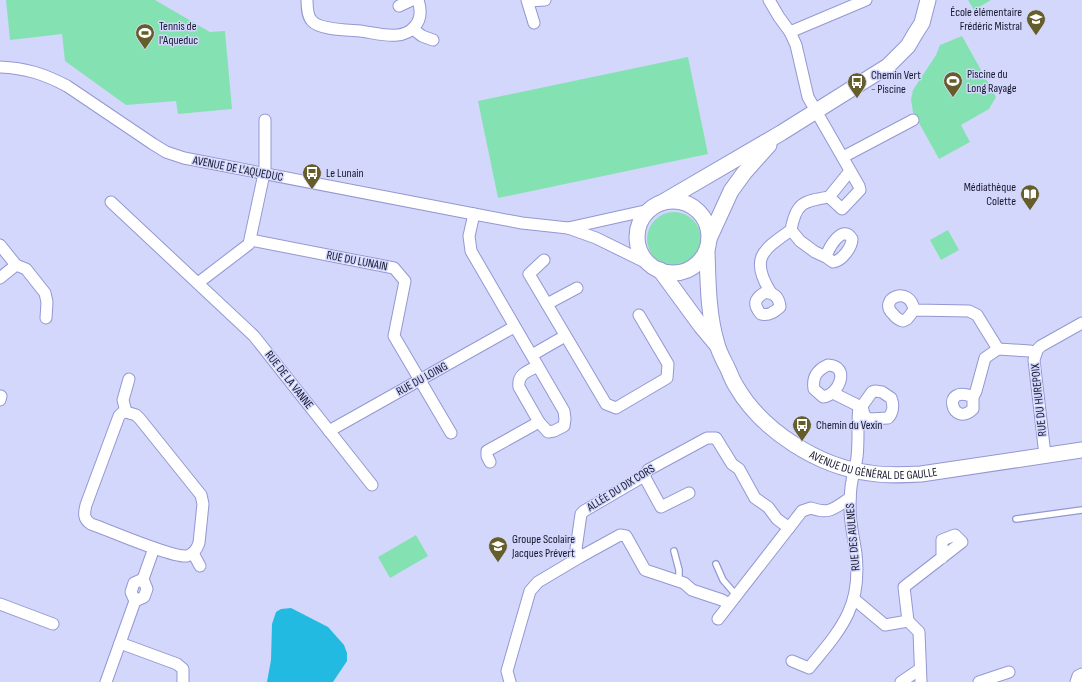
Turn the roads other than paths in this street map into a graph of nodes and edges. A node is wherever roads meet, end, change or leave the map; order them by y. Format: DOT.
graph roads {
  1 [pos="307,0"];
  2 [pos="412,0"];
  3 [pos="418,0"];
  4 [pos="545,0"];
  5 [pos="769,0"];
  6 [pos="866,0"];
  7 [pos="928,0"];
  8 [pos="528,1"];
  9 [pos="399,6"];
  10 [pos="534,23"];
  11 [pos="413,29"];
  12 [pos="790,32"];
  13 [pos="433,40"];
  14 [pos="0,67"];
  15 [pos="816,111"];
  16 [pos="265,120"];
  17 [pos="913,120"];
  18 [pos="781,133"];
  19 [pos="843,158"];
  20 [pos="850,171"];
  21 [pos="265,174"];
  22 [pos="829,197"];
  23 [pos="112,202"];
  24 [pos="655,207"];
  25 [pos="474,214"];
  26 [pos="568,228"];
  27 [pos="791,230"];
  28 [pos="251,240"];
  29 [pos="0,245"];
  30 [pos="708,245"];
  31 [pos="826,257"];
  32 [pos="544,260"];
  33 [pos="16,265"];
  34 [pos="654,267"];
  35 [pos="0,278"];
  36 [pos="198,283"];
  37 [pos="577,288"];
  38 [pos="771,293"];
  39 [pos="547,304"];
  40 [pos="914,310"];
  41 [pos="639,316"];
  42 [pos="46,318"];
  43 [pos="1082,323"];
  44 [pos="514,327"];
  45 [pos="565,336"];
  46 [pos="717,345"];
  47 [pos="998,349"];
  48 [pos="1036,354"];
  49 [pos="532,355"];
  50 [pos="538,366"];
  51 [pos="129,379"];
  52 [pos="420,381"];
  53 [pos="833,393"];
  54 [pos="973,397"];
  55 [pos="126,412"];
  56 [pos="539,422"];
  57 [pos="329,431"];
  58 [pos="451,433"];
  59 [pos="1082,450"];
  60 [pos="1046,455"];
  61 [pos="490,462"];
  62 [pos="854,470"];
  63 [pos="644,476"];
  64 [pos="372,484"];
  65 [pos="689,492"];
  66 [pos="850,498"];
  67 [pos="1082,510"];
  68 [pos="1016,518"];
  69 [pos="789,528"];
  70 [pos="154,548"];
  71 [pos="674,551"];
  72 [pos="193,553"];
  73 [pos="580,557"];
  74 [pos="942,558"];
  75 [pos="716,564"];
  76 [pos="200,566"];
  77 [pos="679,582"];
  78 [pos="854,599"];
  79 [pos="733,600"];
  80 [pos="0,604"];
  81 [pos="718,619"];
  82 [pos="908,621"];
  83 [pos="54,624"];
  84 [pos="120,643"];
  85 [pos="792,661"];
  86 [pos="920,669"];
  87 [pos="1009,672"];
  88 [pos="1082,674"];
  89 [pos="106,682"];
  90 [pos="183,682"];
  91 [pos="510,682"];
  92 [pos="901,682"];
  93 [pos="921,682"];
  94 [pos="980,682"];
  95 [pos="1076,682"];
  1 -- 11 [label="street"];
  2 -- 9 [label="street"];
  3 -- 11 [label="street"];
  4 -- 8 [label="street"];
  5 -- 12 [label="street"];
  6 -- 12 [label="street"];
  7 -- 15 [label="street, AVENUE DU GÉNÉRAL DE GAULLE"];
  8 -- 10 [label="street"];
  11 -- 13 [label="street"];
  12 -- 15 [label="street"];
  14 -- 21 [label="street, AVENUE DE L'AQUEDUC"];
  15 -- 18 [label="street, AVENUE DU GÉNÉRAL DE GAULLE"];
  15 -- 19 [label="street"];
  16 -- 21 [label="street"];
  17 -- 19 [label="street"];
  18 -- 24 [label="street, AVENUE DU GÉNÉRAL DE GAULLE"];
  18 -- 30 [label="street, AVENUE DU GÉNÉRAL DE GAULLE"];
  19 -- 20 [label="street"];
  20 -- 22 [label="street"];
  20 -- 22 [label="street"];
  21 -- 25 [label="street, AVENUE DE L'AQUEDUC"];
  21 -- 28 [label="street"];
  22 -- 27 [label="street"];
  23 -- 36 [label="street, RUE DE LA VANNE"];
  24 -- 26 [label="street, AVENUE DE L'AQUEDUC"];
  24 -- 30 [label="street"];
  24 -- 34 [label="street"];
  25 -- 26 [label="street, AVENUE DE L'AQUEDUC"];
  25 -- 44 [label="street"];
  26 -- 34 [label="street, AVENUE DE L'AQUEDUC"];
  27 -- 31 [label="street"];
  27 -- 38 [label="street"];
  28 -- 36 [label="street"];
  28 -- 52 [label="street, RUE DU LUNAIN"];
  29 -- 33 [label="street"];
  30 -- 34 [label="street"];
  30 -- 46 [label="street, AVENUE DU GÉNÉRAL DE GAULLE"];
  32 -- 39 [label="street"];
  33 -- 35 [label="street"];
  33 -- 42 [label="street"];
  34 -- 46 [label="street, AVENUE DU GÉNÉRAL DE GAULLE"];
  36 -- 57 [label="street, RUE DE LA VANNE"];
  37 -- 39 [label="street"];
  39 -- 45 [label="street"];
  40 -- 47 [label="street"];
  41 -- 45 [label="street"];
  43 -- 48 [label="street, RUE DU HUREPOIX"];
  44 -- 49 [label="street"];
  44 -- 52 [label="street, RUE DU LOING"];
  45 -- 49 [label="street"];
  46 -- 62 [label="street, AVENUE DU GÉNÉRAL DE GAULLE"];
  47 -- 48 [label="street"];
  47 -- 54 [label="street"];
  48 -- 60 [label="street, RUE DU HUREPOIX"];
  49 -- 50 [label="street"];
  50 -- 56 [label="street"];
  50 -- 56 [label="street"];
  51 -- 55 [label="street"];
  52 -- 57 [label="street, RUE DU LOING"];
  52 -- 58 [label="street, RUE DU LUNAIN"];
  53 -- 62 [label="street, RUE DES AULNES"];
  55 -- 70 [label="street"];
  55 -- 72 [label="street"];
  56 -- 61 [label="street"];
  57 -- 64 [label="street, RUE DE LA VANNE"];
  59 -- 60 [label="street, AVENUE DU GÉNÉRAL DE GAULLE"];
  60 -- 62 [label="street, AVENUE DU GÉNÉRAL DE GAULLE"];
  62 -- 66 [label="street, RUE DES AULNES"];
  63 -- 65 [label="street"];
  63 -- 69 [label="street, ALLÉE DU DIX CORS"];
  63 -- 73 [label="street, ALLÉE DU DIX CORS"];
  66 -- 69 [label="street"];
  66 -- 78 [label="street, RUE DES AULNES"];
  67 -- 68 [label="lane"];
  69 -- 79 [label="street"];
  70 -- 72 [label="street"];
  70 -- 84 [label="street"];
  71 -- 77 [label="lane"];
  72 -- 76 [label="street"];
  73 -- 77 [label="street"];
  73 -- 91 [label="street"];
  74 -- 82 [label="street"];
  75 -- 79 [label="lane"];
  77 -- 79 [label="street"];
  78 -- 82 [label="street"];
  78 -- 85 [label="street, RUE DES AULNES"];
  79 -- 81 [label="street"];
  80 -- 83 [label="street"];
  82 -- 86 [label="street"];
  84 -- 89 [label="street"];
  84 -- 90 [label="street"];
  86 -- 92 [label="street"];
  86 -- 93 [label="street"];
  87 -- 94 [label="street"];
  88 -- 95 [label="street"];
}
